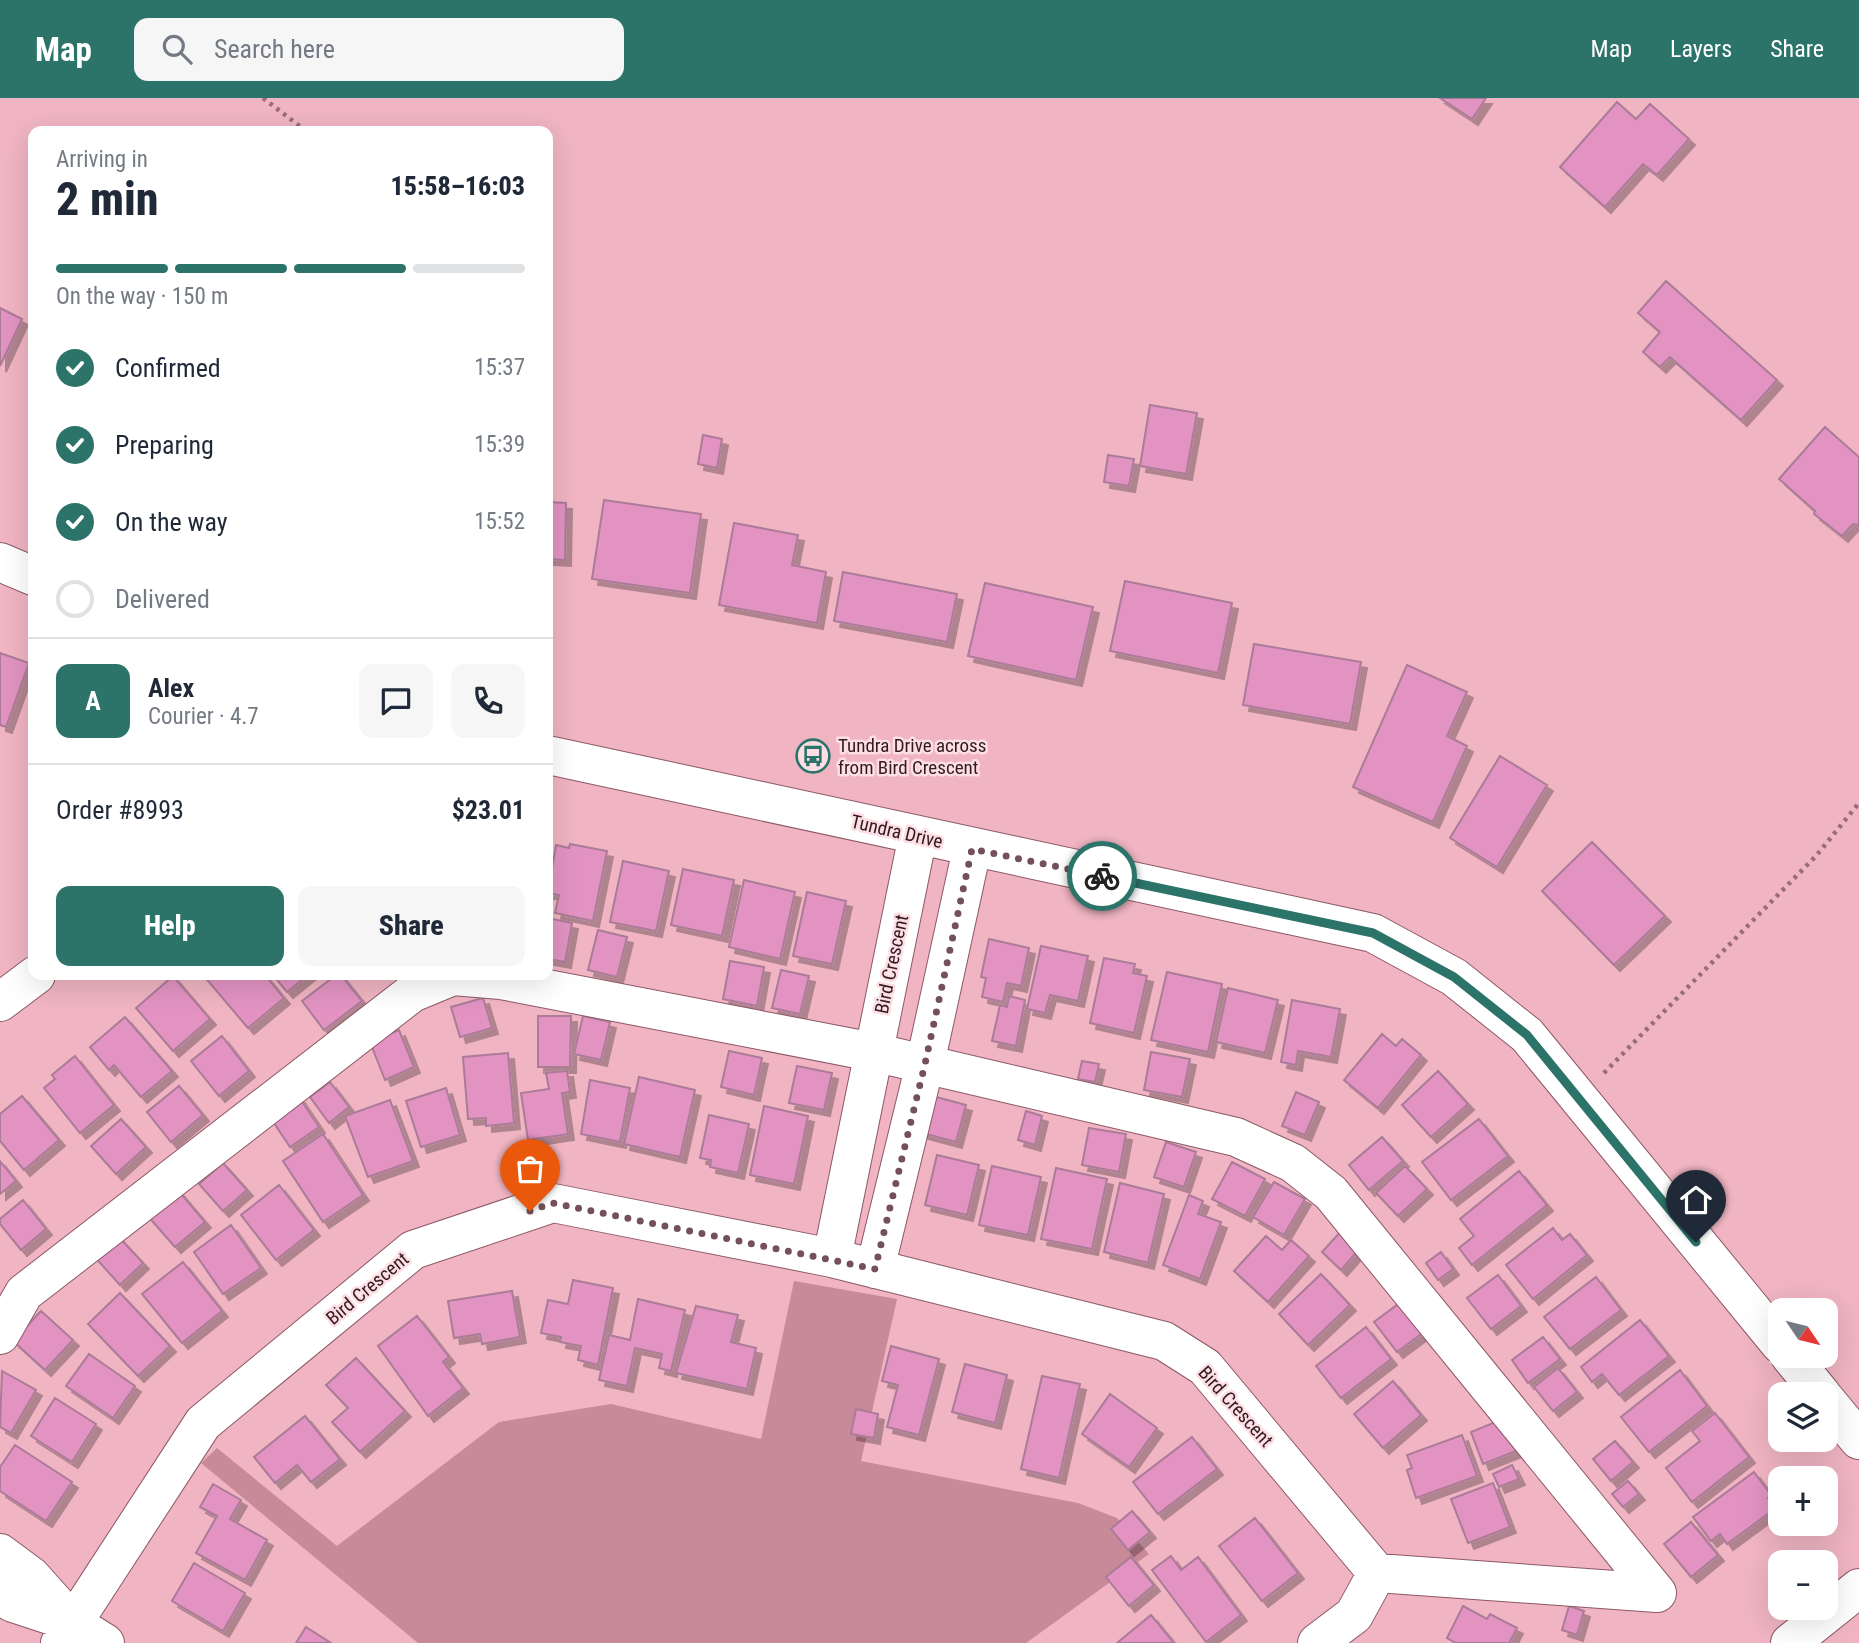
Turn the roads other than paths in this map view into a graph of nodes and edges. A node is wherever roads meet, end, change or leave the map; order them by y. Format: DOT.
graph roads {
  1 [pos="0,562"];
  2 [pos="28,574"];
  3 [pos="553,756"];
  4 [pos="918,835"];
  5 [pos="972,849"];
  6 [pos="29,980"];
  7 [pos="443,980"];
  8 [pos="491,980"];
  9 [pos="0,1002"];
  10 [pos="873,1052"];
  11 [pos="925,1064"];
  12 [pos="832,1258"];
  13 [pos="875,1269"];
  14 [pos="1768,1329"];
  15 [pos="0,1335"];
  16 [pos="1800,1368"];
  17 [pos="1811,1382"];
  18 [pos="1838,1415"];
  19 [pos="1859,1440"];
  20 [pos="0,1553"];
  21 [pos="1377,1573"];
  22 [pos="1859,1588"];
  23 [pos="0,1596"];
  24 [pos="67,1633"];
  25 [pos="105,1643"];
  26 [pos="1317,1643"];
  27 [pos="1790,1643"];
  1 -- 2 [label="street"];
  3 -- 4 [label="street, Tundra Drive"];
  4 -- 5 [label="street, Tundra Drive"];
  4 -- 10 [label="street, Bird Crescent"];
  5 -- 11 [label="street"];
  5 -- 14 [label="street, Tundra Drive"];
  6 -- 9 [label="street"];
  7 -- 15 [label="street"];
  8 -- 10 [label="street"];
  10 -- 11 [label="street"];
  10 -- 12 [label="street, Bird Crescent"];
  11 -- 13 [label="street"];
  11 -- 21 [label="street"];
  12 -- 13 [label="street, Bird Crescent"];
  12 -- 24 [label="street, Bird Crescent"];
  13 -- 21 [label="street, Bird Crescent"];
  16 -- 17 [label="street"];
  18 -- 19 [label="street"];
  20 -- 24 [label="street"];
  21 -- 26 [label="street"];
  22 -- 27 [label="street"];
  23 -- 24 [label="street"];
  24 -- 25 [label="street"];
}
